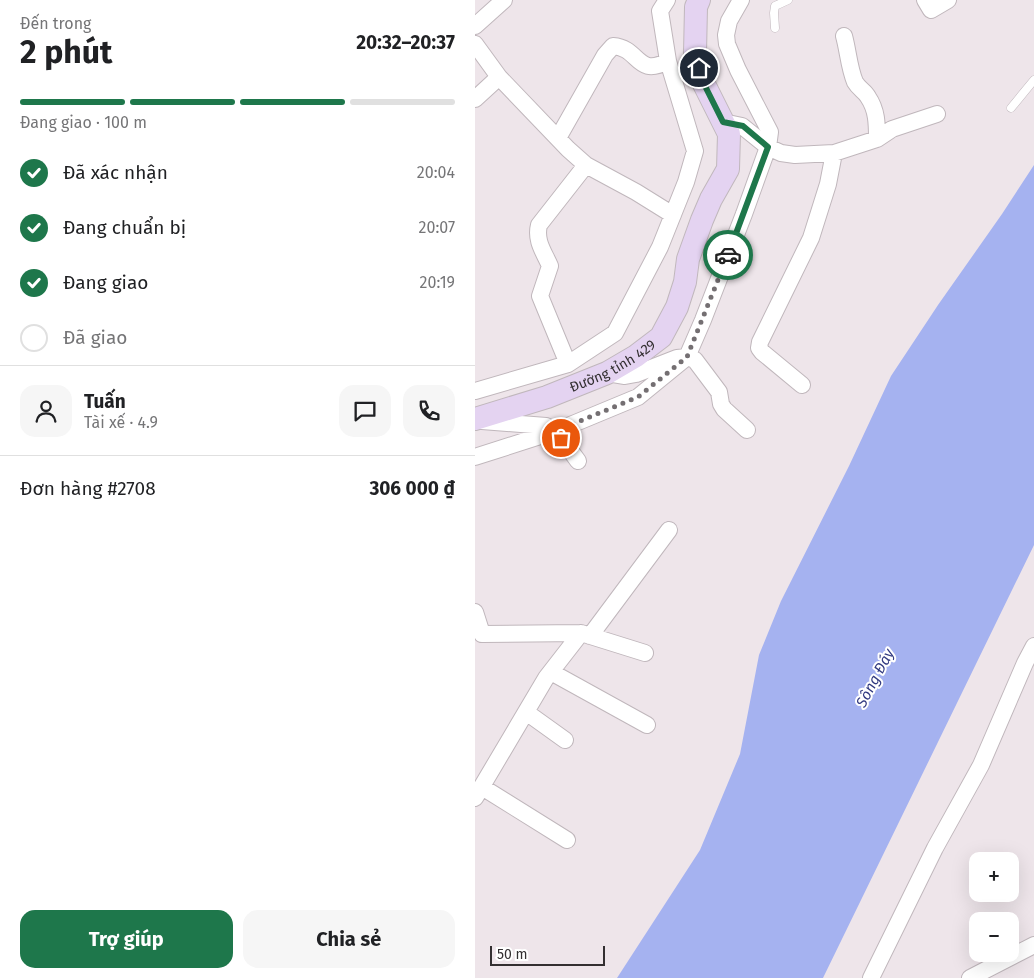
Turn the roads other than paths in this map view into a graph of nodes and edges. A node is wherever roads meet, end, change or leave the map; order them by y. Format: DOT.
graph roads {
  1 [pos="504,0"];
  2 [pos="667,0"];
  3 [pos="699,0"];
  4 [pos="741,0"];
  5 [pos="788,0"];
  6 [pos="925,0"];
  7 [pos="948,0"];
  8 [pos="475,26"];
  9 [pos="775,28"];
  10 [pos="844,36"];
  11 [pos="475,44"];
  12 [pos="668,61"];
  13 [pos="499,76"];
  14 [pos="1034,80"];
  15 [pos="475,99"];
  16 [pos="1011,108"];
  17 [pos="937,114"];
  18 [pos="723,122"];
  19 [pos="558,138"];
  20 [pos="877,139"];
  21 [pos="768,147"];
  22 [pos="834,153"];
  23 [pos="586,166"];
  24 [pos="673,215"];
  25 [pos="687,357"];
  26 [pos="568,364"];
  27 [pos="607,373"];
  28 [pos="802,385"];
  29 [pos="475,391"];
  30 [pos="475,420"];
  31 [pos="747,430"];
  32 [pos="556,431"];
  33 [pos="475,457"];
  34 [pos="578,461"];
  35 [pos="669,530"];
  36 [pos="475,612"];
  37 [pos="585,634"];
  38 [pos="1034,646"];
  39 [pos="645,653"];
  40 [pos="551,672"];
  41 [pos="526,712"];
  42 [pos="647,724"];
  43 [pos="565,740"];
  44 [pos="478,793"];
  45 [pos="567,840"];
  46 [pos="1034,945"];
  47 [pos="871,978"];
  48 [pos="970,978"];
  1 -- 8 [label="street"];
  2 -- 12 [label="street"];
  3 -- 18 [label="main road, Đường tỉnh 429"];
  4 -- 21 [label="street"];
  5 -- 9 [label="lane"];
  6 -- 7 [label="street"];
  10 -- 20 [label="street"];
  11 -- 13 [label="street"];
  12 -- 19 [label="street"];
  12 -- 24 [label="street"];
  13 -- 15 [label="street"];
  13 -- 19 [label="street"];
  14 -- 16 [label="lane"];
  17 -- 20 [label="street"];
  18 -- 21 [label="street"];
  18 -- 27 [label="main road, Đường tỉnh 429"];
  19 -- 23 [label="street"];
  20 -- 22 [label="street"];
  21 -- 22 [label="street"];
  21 -- 25 [label="street"];
  22 -- 28 [label="street"];
  23 -- 24 [label="street"];
  23 -- 26 [label="street"];
  24 -- 26 [label="street"];
  25 -- 27 [label="street"];
  25 -- 31 [label="street"];
  25 -- 32 [label="street"];
  26 -- 29 [label="street"];
  27 -- 30 [label="main road, Đường tỉnh 429"];
  30 -- 32 [label="street"];
  32 -- 33 [label="street"];
  32 -- 34 [label="street"];
  35 -- 37 [label="street"];
  36 -- 37 [label="street"];
  37 -- 39 [label="street"];
  37 -- 40 [label="street"];
  38 -- 47 [label="street"];
  40 -- 41 [label="street"];
  40 -- 42 [label="street"];
  41 -- 43 [label="street"];
  41 -- 44 [label="street"];
  44 -- 45 [label="street"];
  46 -- 48 [label="street"];
}
